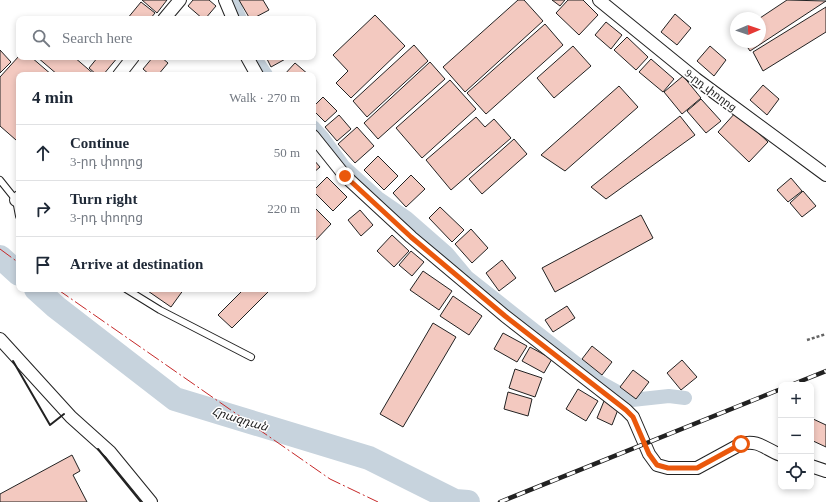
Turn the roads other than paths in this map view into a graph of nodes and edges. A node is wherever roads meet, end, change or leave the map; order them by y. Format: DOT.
graph roads {
  1 [pos="180,0"];
  2 [pos="225,0"];
  3 [pos="599,0"];
  4 [pos="167,16"];
  5 [pos="232,16"];
  6 [pos="131,60"];
  7 [pos="249,60"];
  8 [pos="121,72"];
  9 [pos="255,72"];
  10 [pos="316,140"];
  11 [pos="826,176"];
  12 [pos="0,180"];
  13 [pos="16,197"];
  14 [pos="131,292"];
  15 [pos="0,339"];
  16 [pos="251,357"];
  17 [pos="779,454"];
  18 [pos="814,467"];
  19 [pos="826,471"];
  20 [pos="151,502"];
  1 -- 4 [label="street"];
  2 -- 5 [label="street"];
  3 -- 11 [label="street, 9-րդ փողոց"];
  6 -- 8 [label="street"];
  7 -- 9 [label="street"];
  10 -- 17 [label="street"];
  12 -- 13 [label="lane"];
  14 -- 16 [label="lane"];
  15 -- 20 [label="street"];
  18 -- 19 [label="street"];
}
